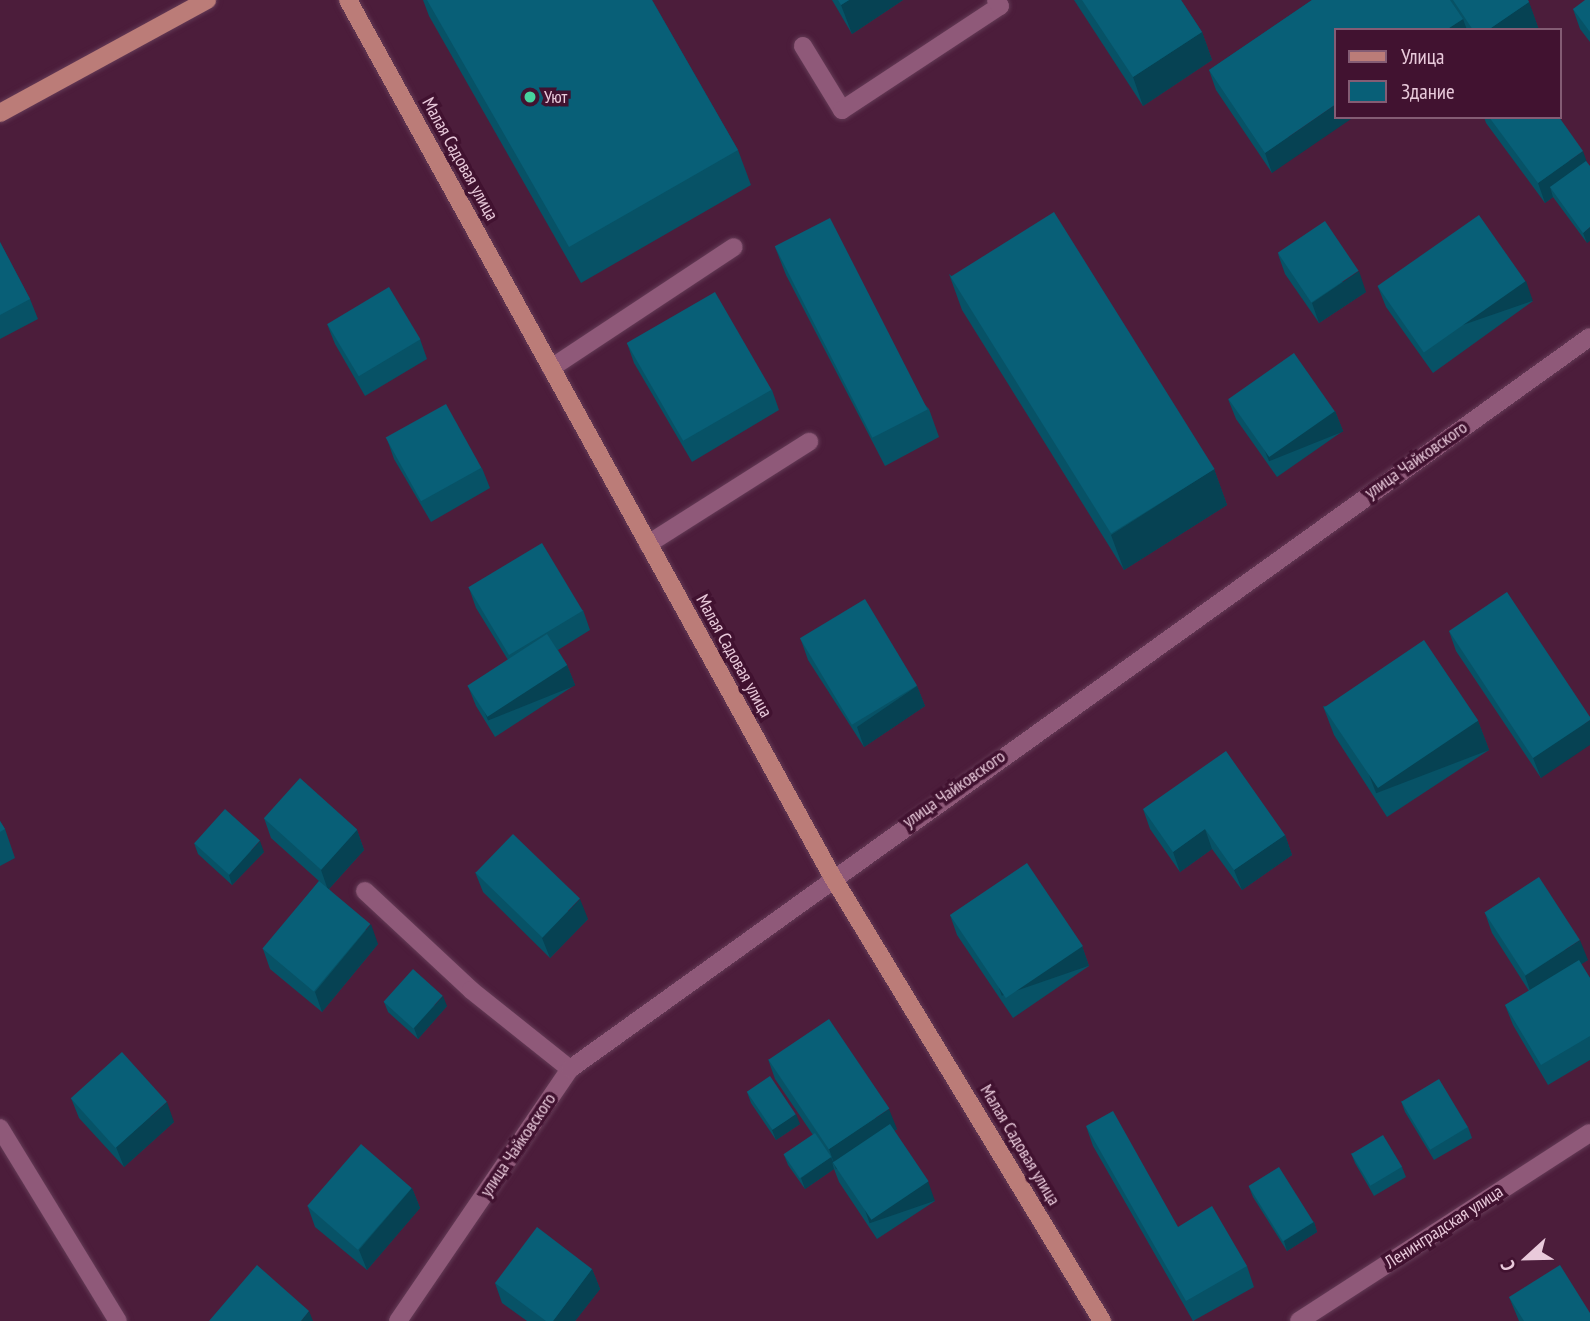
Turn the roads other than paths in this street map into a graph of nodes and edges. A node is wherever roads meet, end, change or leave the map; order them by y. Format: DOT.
graph roads {
  1 [pos="207,0"];
  2 [pos="348,0"];
  3 [pos="996,0"];
  4 [pos="803,46"];
  5 [pos="0,113"];
  6 [pos="734,247"];
  7 [pos="1590,337"];
  8 [pos="551,368"];
  9 [pos="809,442"];
  10 [pos="648,544"];
  11 [pos="832,876"];
  12 [pos="365,891"];
  13 [pos="570,1069"];
  14 [pos="0,1128"];
  15 [pos="1590,1133"];
  16 [pos="118,1321"];
  17 [pos="398,1321"];
  18 [pos="1102,1321"];
  19 [pos="1298,1321"];
  1 -- 5 [label="main road"];
  2 -- 8 [label="main road, Малая Садовая улица"];
  3 -- 4 [label="street"];
  6 -- 8 [label="street"];
  7 -- 11 [label="street, улица Чайковского"];
  8 -- 10 [label="main road, Малая Садовая улица"];
  9 -- 10 [label="street"];
  10 -- 11 [label="main road, Малая Садовая улица"];
  11 -- 13 [label="street, улица Чайковского"];
  11 -- 18 [label="main road, Малая Садовая улица"];
  12 -- 13 [label="street"];
  13 -- 17 [label="street, улица Чайковского"];
  14 -- 16 [label="street"];
  15 -- 19 [label="street, Ленинградская улица"];
}
